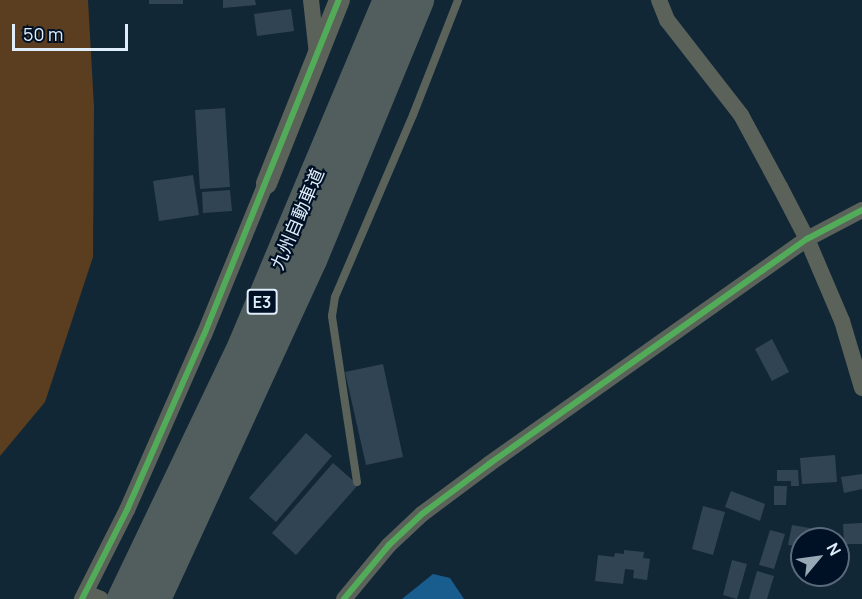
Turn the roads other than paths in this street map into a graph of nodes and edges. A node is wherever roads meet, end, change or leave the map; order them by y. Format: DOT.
graph roads {
  1 [pos="311,0"];
  2 [pos="339,0"];
  3 [pos="389,0"];
  4 [pos="418,0"];
  5 [pos="458,0"];
  6 [pos="659,0"];
  7 [pos="317,54"];
  8 [pos="266,183"];
  9 [pos="862,210"];
  10 [pos="807,239"];
  11 [pos="862,388"];
  12 [pos="357,482"];
  13 [pos="98,597"];
  14 [pos="155,599"];
  15 [pos="344,599"];
  1 -- 7 [label="street"];
  2 -- 7 [label="street"];
  3 -- 13 [label="highway, 九州自動車道 / E3"];
  4 -- 14 [label="highway, 九州自動車道 / E3"];
  5 -- 12 [label="lane"];
  6 -- 10 [label="street"];
  7 -- 8 [label="street"];
  8 -- 13 [label="street"];
  9 -- 10 [label="street"];
  10 -- 11 [label="street"];
  10 -- 15 [label="street"];
}
